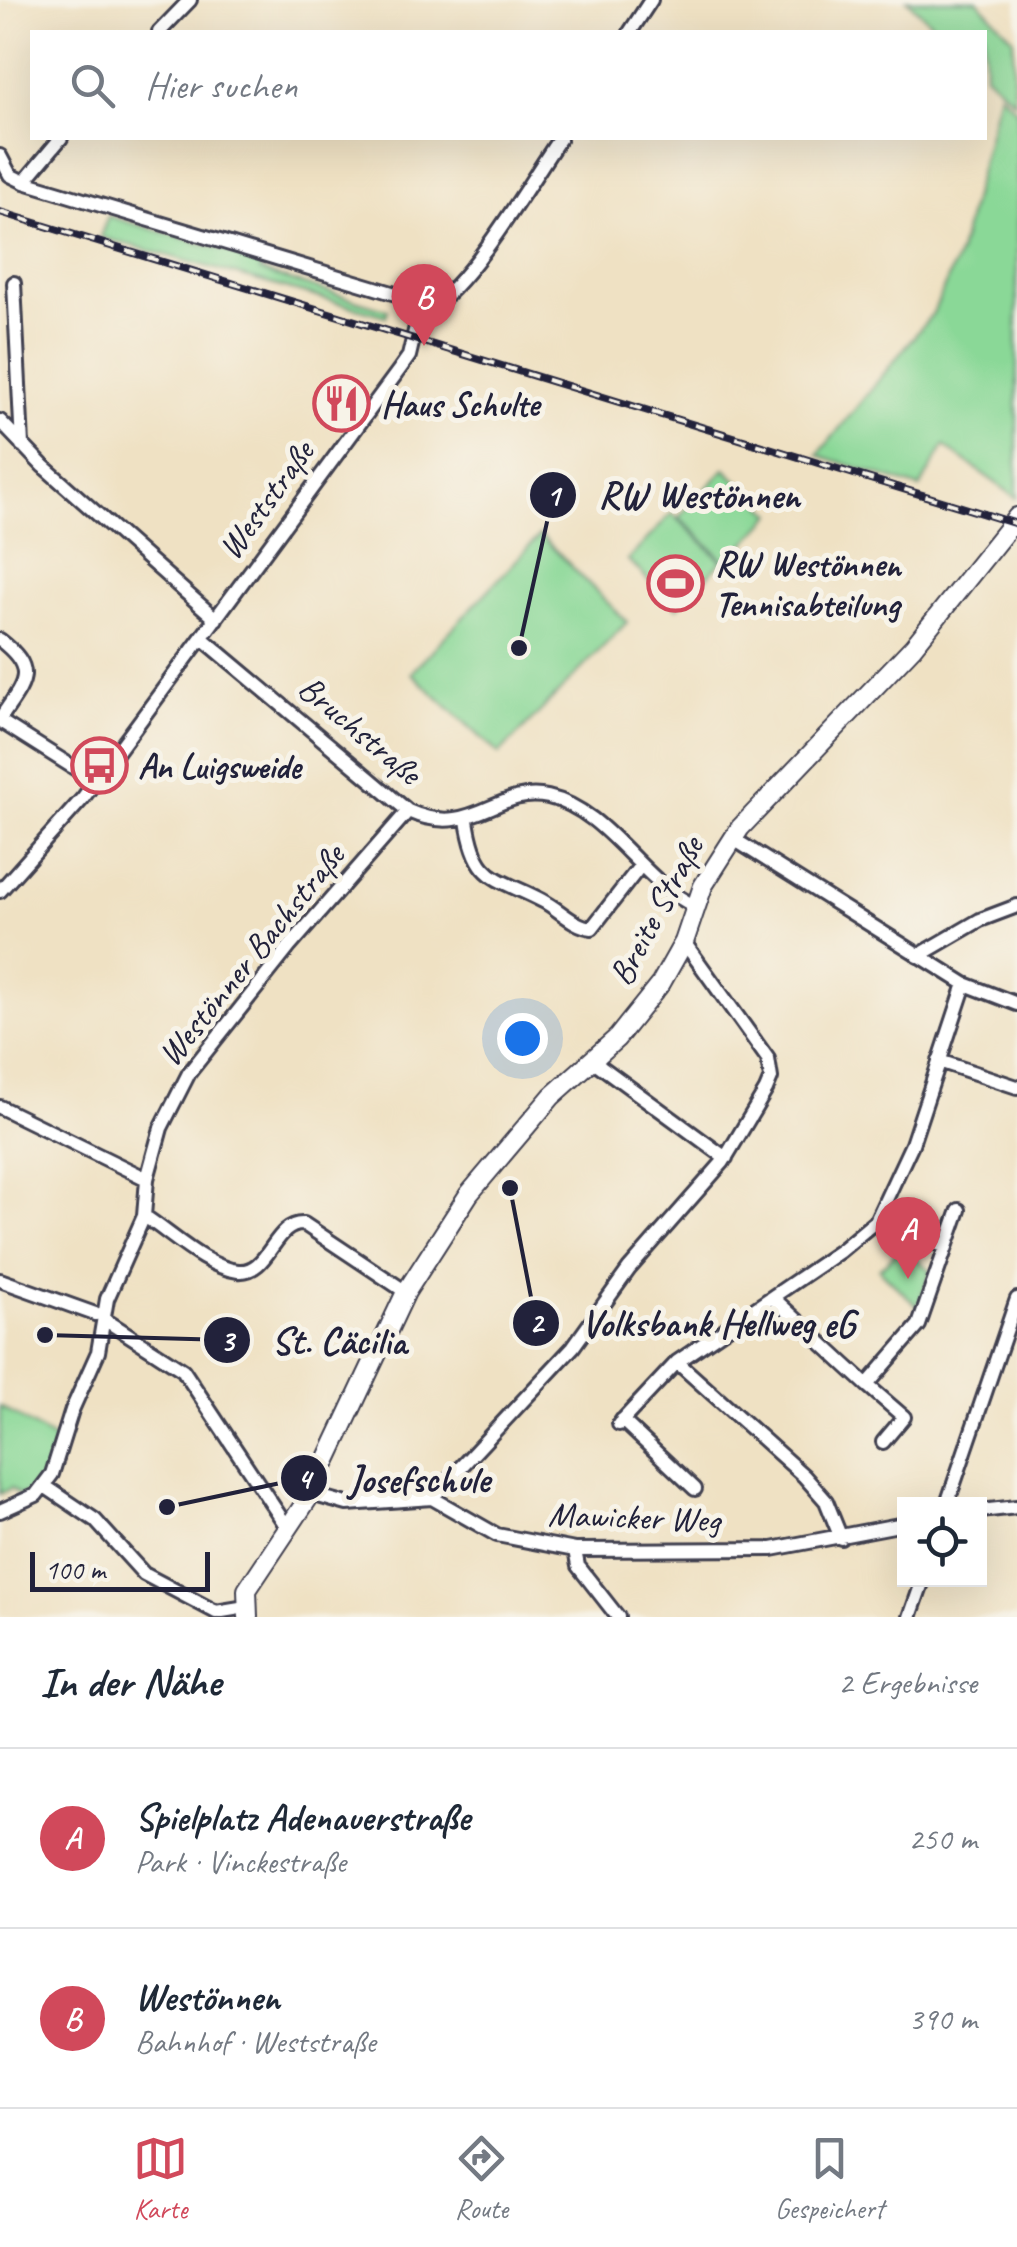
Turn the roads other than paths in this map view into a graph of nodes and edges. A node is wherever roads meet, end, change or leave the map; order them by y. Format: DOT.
graph roads {
  1 [pos="190,0"];
  2 [pos="652,0"];
  3 [pos="162,30"];
  4 [pos="631,30"];
  5 [pos="59,140"];
  6 [pos="559,140"];
  7 [pos="0,156"];
  8 [pos="24,182"];
  9 [pos="14,284"];
  10 [pos="419,314"];
  11 [pos="0,421"];
  12 [pos="22,445"];
  13 [pos="1017,517"];
  14 [pos="216,619"];
  15 [pos="202,638"];
  16 [pos="0,640"];
  17 [pos="0,720"];
  18 [pos="95,782"];
  19 [pos="408,811"];
  20 [pos="467,820"];
  21 [pos="732,838"];
  22 [pos="640,865"];
  23 [pos="0,890"];
  24 [pos="695,906"];
  25 [pos="1017,906"];
  26 [pos="684,942"];
  27 [pos="918,956"];
  28 [pos="964,984"];
  29 [pos="1017,1004"];
  30 [pos="592,1060"];
  31 [pos="939,1061"];
  32 [pos="1017,1087"];
  33 [pos="0,1107"];
  34 [pos="726,1158"];
  35 [pos="147,1179"];
  36 [pos="958,1210"];
  37 [pos="144,1216"];
  38 [pos="876,1221"];
  39 [pos="946,1247"];
  40 [pos="0,1280"];
  41 [pos="406,1292"];
  42 [pos="773,1298"];
  43 [pos="1017,1298"];
  44 [pos="99,1317"];
  45 [pos="677,1362"];
  46 [pos="867,1385"];
  47 [pos="883,1442"];
  48 [pos="46,1487"];
  49 [pos="695,1489"];
  50 [pos="311,1494"];
  51 [pos="949,1497"];
  52 [pos="432,1498"];
  53 [pos="1017,1507"];
  54 [pos="987,1510"];
  55 [pos="0,1511"];
  56 [pos="897,1526"];
  57 [pos="287,1528"];
  58 [pos="840,1538"];
  59 [pos="575,1550"];
  60 [pos="920,1587"];
  61 [pos="247,1612"];
  62 [pos="215,1614"];
  63 [pos="618,1617"];
  64 [pos="910,1617"];
  1 -- 3 [label="street"];
  2 -- 4 [label="street"];
  5 -- 8 [label="street"];
  6 -- 10 [label="street"];
  7 -- 8 [label="street"];
  8 -- 10 [label="street"];
  9 -- 12 [label="street"];
  10 -- 14 [label="street, Weststraße"];
  11 -- 12 [label="street"];
  12 -- 14 [label="street"];
  13 -- 21 [label="street, Breite Straße"];
  14 -- 15 [label="street, Weststraße"];
  15 -- 18 [label="street, Weststraße"];
  15 -- 19 [label="street, Bruchstraße"];
  16 -- 17 [label="street"];
  17 -- 18 [label="street"];
  18 -- 23 [label="street, Weststraße"];
  19 -- 20 [label="street, Bruchstraße"];
  19 -- 35 [label="street, Westönner Bachstraße"];
  20 -- 22 [label="street, Bruchstraße"];
  20 -- 22 [label="street"];
  21 -- 24 [label="street, Breite Straße"];
  21 -- 27 [label="street"];
  22 -- 24 [label="street, Bruchstraße"];
  24 -- 26 [label="street, Breite Straße"];
  25 -- 27 [label="street"];
  26 -- 30 [label="street, Breite Straße"];
  26 -- 34 [label="street"];
  27 -- 28 [label="street"];
  28 -- 29 [label="street"];
  28 -- 31 [label="street"];
  30 -- 34 [label="street"];
  30 -- 41 [label="street, Breite Straße"];
  31 -- 32 [label="street"];
  31 -- 38 [label="street"];
  33 -- 35 [label="street"];
  34 -- 52 [label="street"];
  35 -- 37 [label="street, Westönner Bachstraße"];
  36 -- 39 [label="street"];
  37 -- 41 [label="street"];
  37 -- 44 [label="street, Westönner Bachstraße"];
  38 -- 39 [label="street"];
  38 -- 42 [label="street"];
  39 -- 46 [label="street"];
  40 -- 44 [label="street"];
  41 -- 50 [label="street, Breite Straße"];
  42 -- 45 [label="street"];
  42 -- 46 [label="street"];
  43 -- 51 [label="street"];
  44 -- 48 [label="street, Westönner Bachstraße"];
  44 -- 57 [label="street"];
  45 -- 49 [label="street"];
  45 -- 58 [label="street"];
  46 -- 47 [label="street"];
  48 -- 55 [label="street"];
  48 -- 62 [label="street"];
  50 -- 52 [label="street"];
  50 -- 57 [label="street, Breite Straße"];
  52 -- 59 [label="street, Mawicker Weg"];
  53 -- 54 [label="street"];
  56 -- 58 [label="street, Mawicker Weg"];
  57 -- 61 [label="street, Breite Straße"];
  58 -- 59 [label="street, Mawicker Weg"];
  59 -- 63 [label="street"];
  60 -- 64 [label="street"];
  61 -- 62 [label="street"];
}
